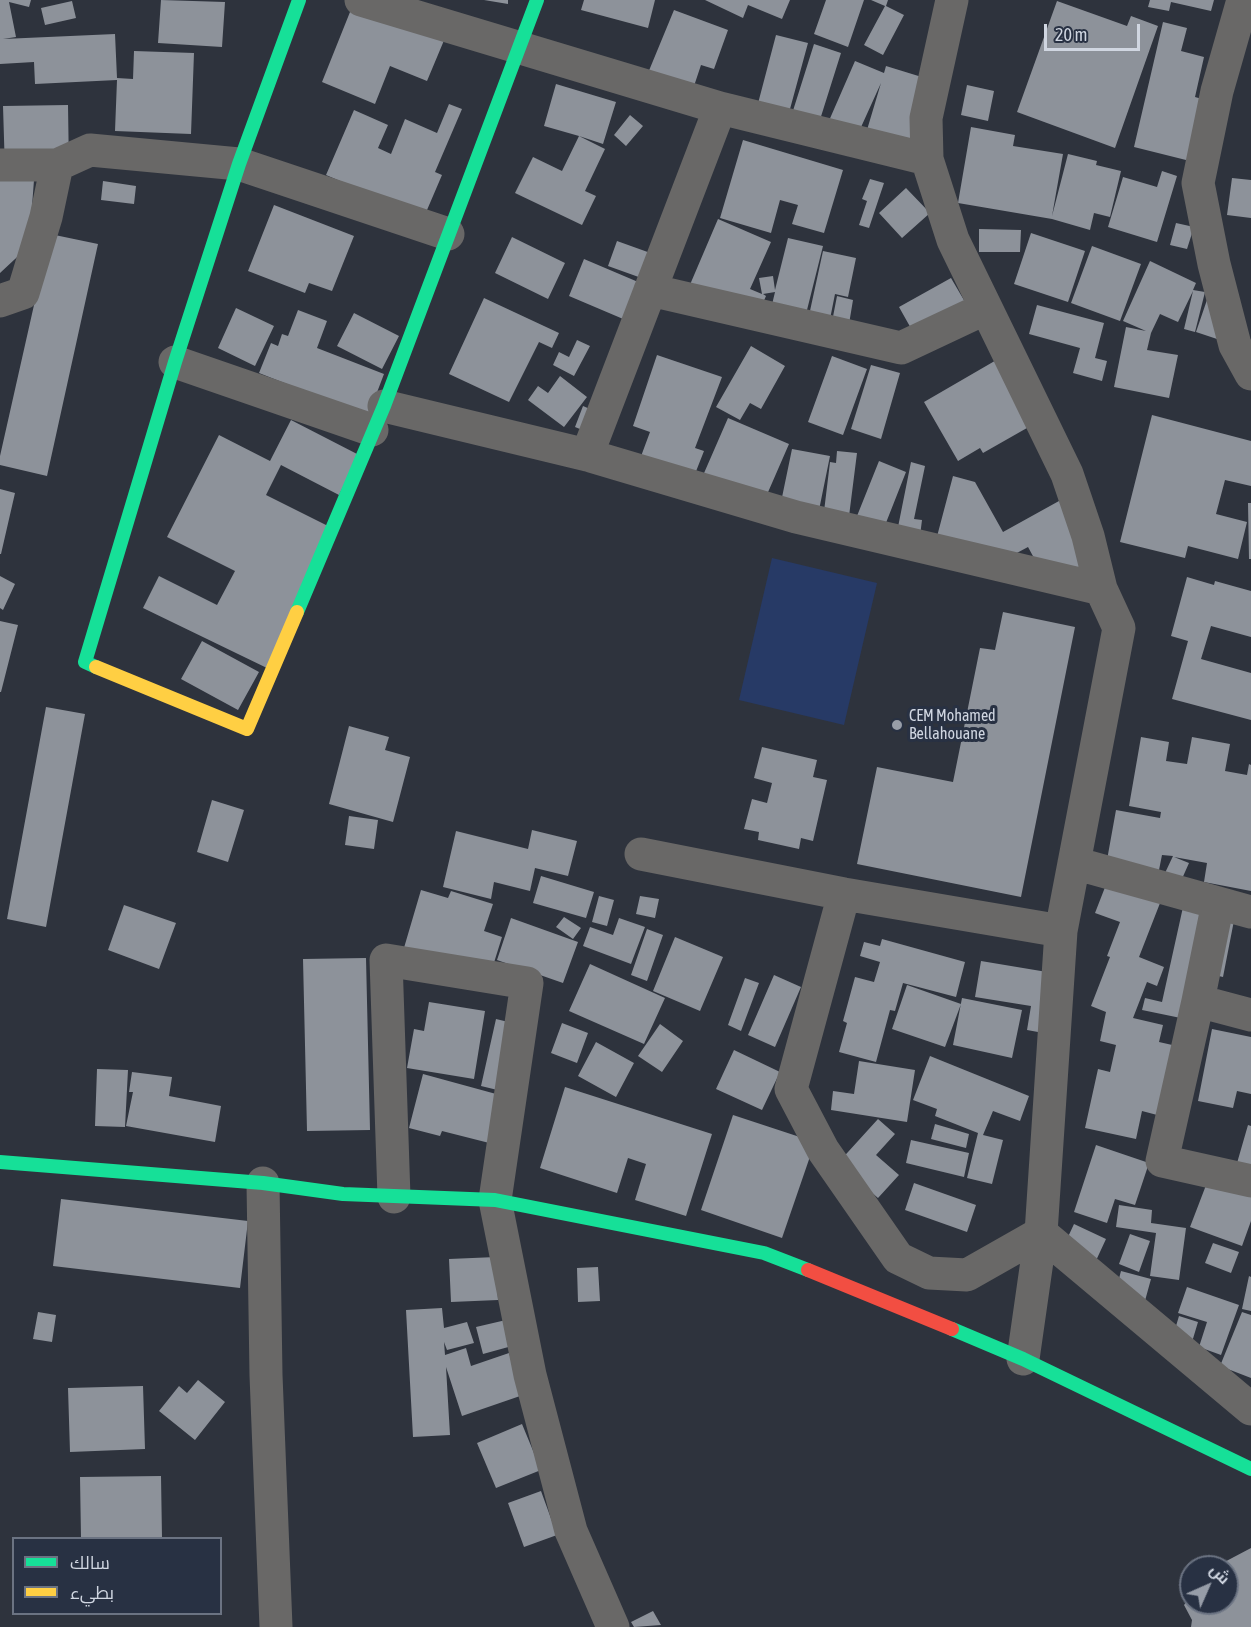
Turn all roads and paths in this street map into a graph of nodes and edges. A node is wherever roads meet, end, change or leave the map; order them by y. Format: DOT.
graph roads {
  1 [pos="299,0"];
  2 [pos="361,0"];
  3 [pos="537,0"];
  4 [pos="952,0"];
  5 [pos="1243,0"];
  6 [pos="518,47"];
  7 [pos="720,108"];
  8 [pos="927,159"];
  9 [pos="239,164"];
  10 [pos="0,165"];
  11 [pos="57,165"];
  12 [pos="448,234"];
  13 [pos="650,290"];
  14 [pos="0,301"];
  15 [pos="986,308"];
  16 [pos="175,362"];
  17 [pos="1251,374"];
  18 [pos="378,418"];
  19 [pos="587,455"];
  20 [pos="1101,589"];
  21 [pos="641,854"];
  22 [pos="1074,863"];
  23 [pos="844,894"];
  24 [pos="1218,903"];
  25 [pos="1251,912"];
  26 [pos="1061,931"];
  27 [pos="1198,1001"];
  28 [pos="1251,1015"];
  29 [pos="0,1162"];
  30 [pos="1251,1181"];
  31 [pos="263,1183"];
  32 [pos="394,1197"];
  33 [pos="495,1200"];
  34 [pos="1041,1233"];
  35 [pos="929,1273"];
  36 [pos="913,1314"];
  37 [pos="1023,1359"];
  38 [pos="1251,1409"];
  39 [pos="1251,1469"];
  40 [pos="276,1627"];
  41 [pos="613,1627"];
  1 -- 9 [label="street"];
  2 -- 6 [label="street"];
  3 -- 6 [label="street"];
  4 -- 8 [label="street"];
  5 -- 17 [label="street"];
  6 -- 7 [label="street"];
  6 -- 12 [label="street"];
  7 -- 8 [label="street"];
  7 -- 13 [label="street"];
  8 -- 15 [label="street"];
  9 -- 11 [label="street"];
  9 -- 12 [label="street"];
  9 -- 16 [label="street"];
  10 -- 11 [label="street"];
  11 -- 14 [label="street"];
  12 -- 18 [label="street"];
  13 -- 15 [label="street"];
  13 -- 19 [label="street"];
  15 -- 20 [label="street"];
  16 -- 18 [label="street"];
  16 -- 18 [label="street"];
  18 -- 19 [label="street"];
  19 -- 20 [label="street"];
  20 -- 22 [label="street"];
  21 -- 23 [label="street"];
  22 -- 24 [label="street"];
  22 -- 26 [label="street"];
  23 -- 26 [label="street"];
  23 -- 35 [label="street"];
  24 -- 25 [label="street"];
  24 -- 27 [label="street"];
  26 -- 34 [label="street"];
  27 -- 28 [label="street"];
  27 -- 30 [label="street"];
  29 -- 31 [label="street"];
  31 -- 32 [label="street"];
  31 -- 40 [label="street"];
  32 -- 33 [label="street"];
  32 -- 33 [label="street"];
  33 -- 36 [label="street"];
  33 -- 41 [label="street"];
  34 -- 35 [label="street"];
  34 -- 37 [label="street"];
  34 -- 38 [label="street"];
  35 -- 36 [label="street"];
  36 -- 37 [label="street"];
  37 -- 39 [label="street"];
}
